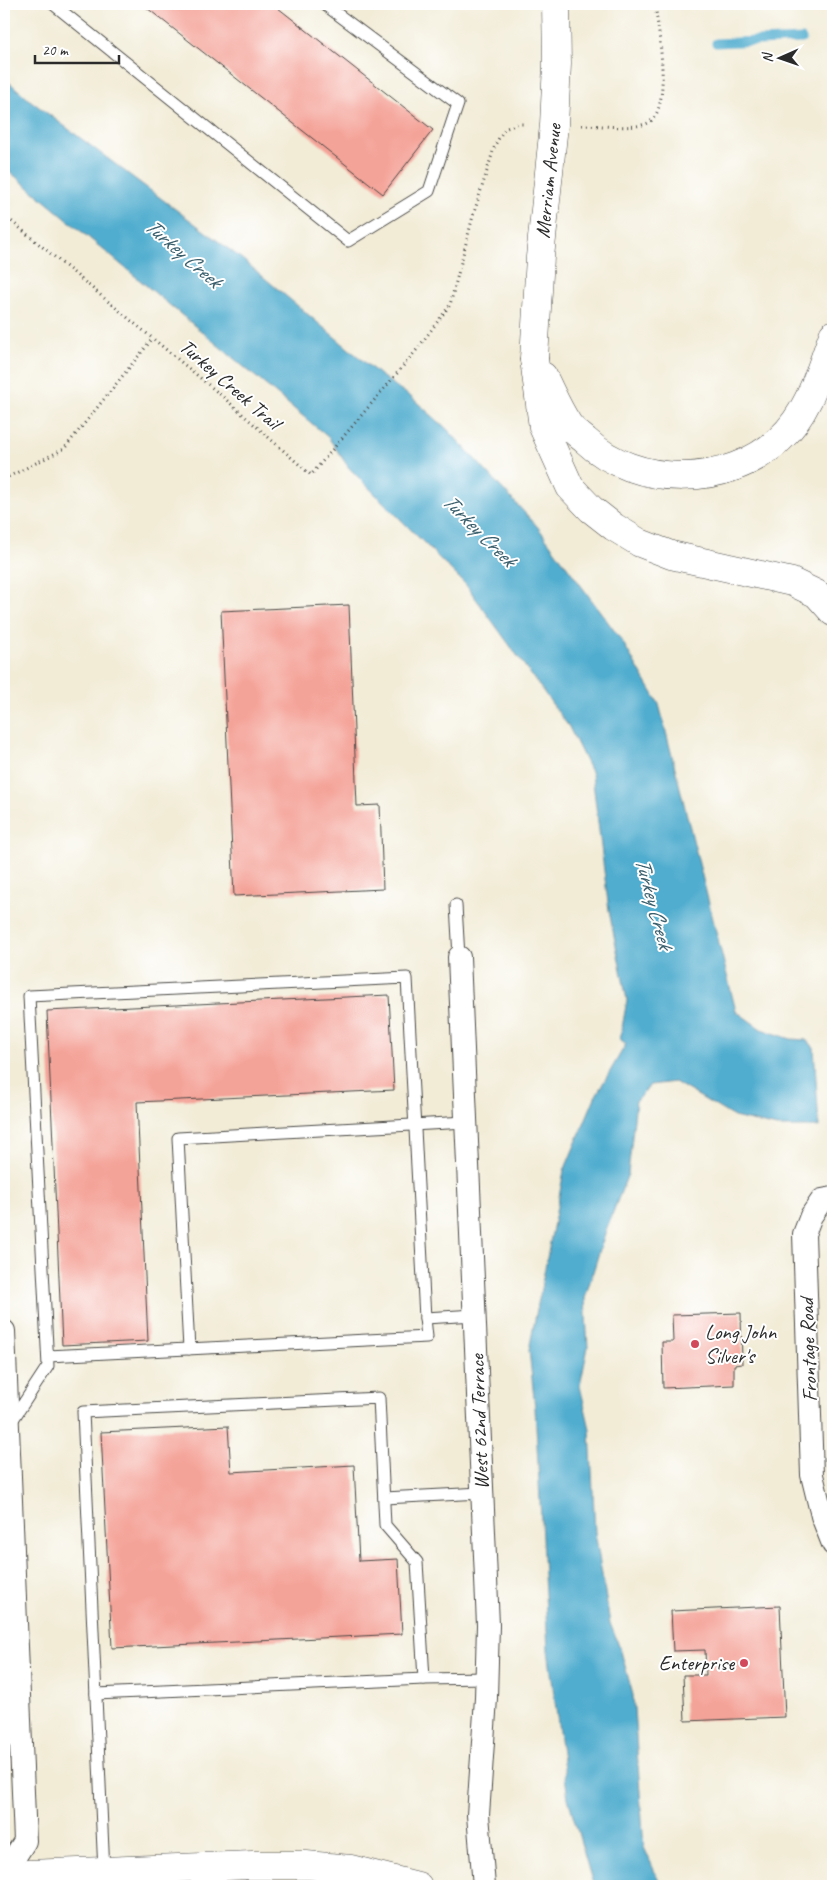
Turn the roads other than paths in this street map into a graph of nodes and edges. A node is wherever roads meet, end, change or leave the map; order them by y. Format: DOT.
graph roads {
  1 [pos="53,4"];
  2 [pos="324,4"];
  3 [pos="556,4"];
  4 [pos="833,335"];
  5 [pos="534,359"];
  6 [pos="833,612"];
  7 [pos="456,905"];
  8 [pos="459,957"];
  9 [pos="466,1122"];
  10 [pos="415,1125"];
  11 [pos="833,1198"];
  12 [pos="475,1315"];
  13 [pos="425,1318"];
  14 [pos="4,1331"];
  15 [pos="188,1349"];
  16 [pos="48,1356"];
  17 [pos="6,1428"];
  18 [pos="482,1493"];
  19 [pos="384,1498"];
  20 [pos="833,1544"];
  21 [pos="487,1678"];
  22 [pos="424,1679"];
  23 [pos="96,1694"];
  24 [pos="13,1784"];
  25 [pos="4,1874"];
  26 [pos="121,1876"];
  27 [pos="4,1880"];
  28 [pos="4,1886"];
  29 [pos="418,1886"];
  30 [pos="484,1886"];
  1 -- 2 [label="lane"];
  3 -- 5 [label="main road, Merriam Avenue"];
  4 -- 5 [label="main road"];
  5 -- 6 [label="main road, Merriam Avenue"];
  7 -- 8 [label="lane"];
  8 -- 9 [label="street, West 62nd Terrace"];
  9 -- 10 [label="lane"];
  9 -- 12 [label="street, West 62nd Terrace"];
  10 -- 13 [label="lane"];
  10 -- 15 [label="lane"];
  10 -- 16 [label="lane"];
  11 -- 20 [label="street, Frontage Road"];
  12 -- 13 [label="lane"];
  12 -- 18 [label="street, West 62nd Terrace"];
  13 -- 15 [label="lane"];
  14 -- 17 [label="street"];
  15 -- 16 [label="lane"];
  16 -- 17 [label="lane"];
  17 -- 24 [label="street"];
  18 -- 19 [label="lane"];
  18 -- 21 [label="street, West 62nd Terrace"];
  19 -- 22 [label="lane"];
  19 -- 23 [label="lane"];
  21 -- 22 [label="lane"];
  21 -- 30 [label="street, West 62nd Terrace"];
  22 -- 23 [label="lane"];
  23 -- 26 [label="lane"];
  24 -- 25 [label="street"];
  25 -- 26 [label="main road"];
  26 -- 29 [label="main road"];
  27 -- 28 [label="lane"];
}
